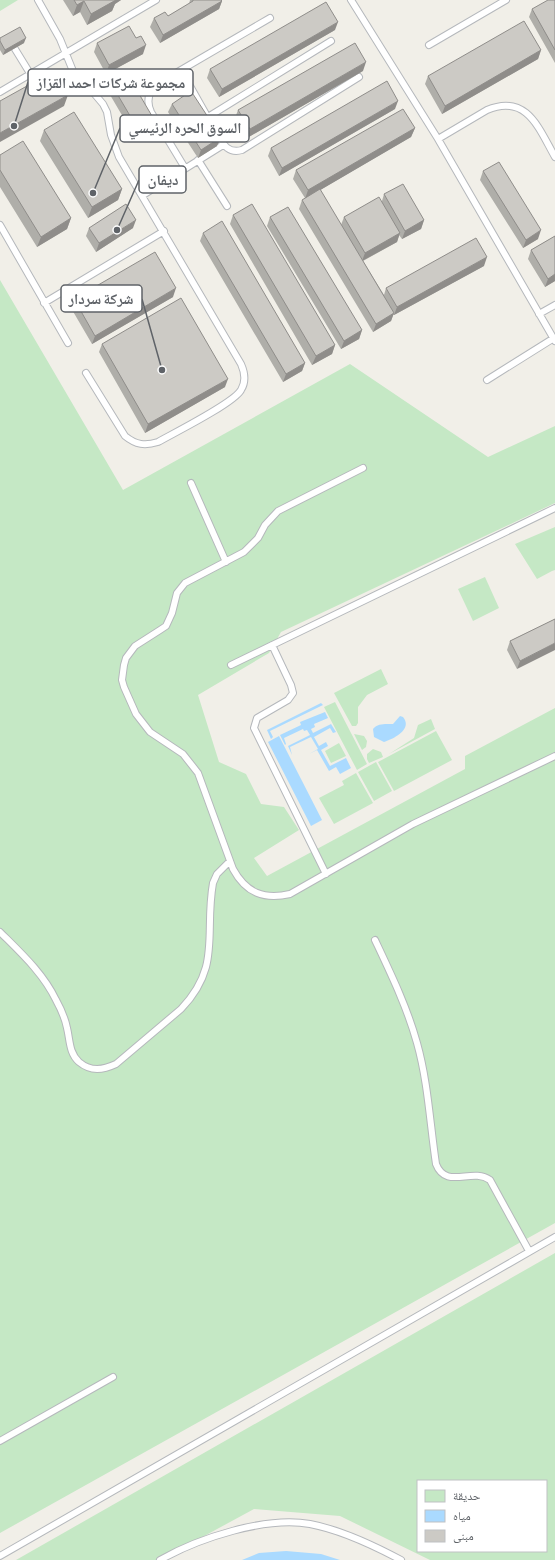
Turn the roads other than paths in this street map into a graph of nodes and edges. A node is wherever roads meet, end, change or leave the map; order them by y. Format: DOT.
graph roads {
  1 [pos="38,0"];
  2 [pos="156,0"];
  3 [pos="351,0"];
  4 [pos="506,0"];
  5 [pos="270,18"];
  6 [pos="331,41"];
  7 [pos="429,45"];
  8 [pos="15,49"];
  9 [pos="66,55"];
  10 [pos="181,70"];
  11 [pos="31,75"];
  12 [pos="359,77"];
  13 [pos="1,91"];
  14 [pos="208,117"];
  15 [pos="438,139"];
  16 [pos="223,145"];
  17 [pos="555,157"];
  18 [pos="198,160"];
  19 [pos="185,168"];
  20 [pos="143,195"];
  21 [pos="227,206"];
  22 [pos="0,225"];
  23 [pos="164,231"];
  24 [pos="44,303"];
  25 [pos="555,305"];
  26 [pos="539,314"];
  27 [pos="554,340"];
  28 [pos="68,343"];
  29 [pos="86,373"];
  30 [pos="487,380"];
  31 [pos="363,468"];
  32 [pos="191,483"];
  33 [pos="555,508"];
  34 [pos="226,562"];
  35 [pos="272,645"];
  36 [pos="231,665"];
  37 [pos="555,756"];
  38 [pos="230,861"];
  39 [pos="326,874"];
  40 [pos="0,932"];
  41 [pos="375,940"];
  42 [pos="555,1237"];
  43 [pos="529,1252"];
  44 [pos="112,1377"];
  45 [pos="0,1442"];
  46 [pos="0,1556"];
  47 [pos="160,1560"];
  48 [pos="401,1560"];
  1 -- 9 [label="lane"];
  2 -- 9 [label="lane"];
  3 -- 15 [label="lane"];
  4 -- 7 [label="lane"];
  5 -- 10 [label="lane"];
  6 -- 14 [label="lane"];
  8 -- 11 [label="lane"];
  9 -- 11 [label="lane"];
  9 -- 20 [label="lane"];
  10 -- 14 [label="lane"];
  10 -- 19 [label="lane"];
  11 -- 13 [label="lane"];
  12 -- 16 [label="lane"];
  14 -- 16 [label="lane"];
  15 -- 17 [label="lane"];
  15 -- 26 [label="lane"];
  16 -- 18 [label="lane"];
  18 -- 19 [label="lane"];
  18 -- 21 [label="lane"];
  19 -- 20 [label="lane"];
  20 -- 23 [label="lane"];
  22 -- 24 [label="lane"];
  23 -- 24 [label="lane"];
  23 -- 29 [label="lane"];
  24 -- 28 [label="lane"];
  25 -- 26 [label="lane"];
  26 -- 27 [label="lane"];
  27 -- 30 [label="lane"];
  31 -- 34 [label="lane"];
  32 -- 34 [label="lane"];
  33 -- 35 [label="lane"];
  34 -- 38 [label="lane"];
  35 -- 36 [label="lane"];
  35 -- 39 [label="lane"];
  37 -- 39 [label="lane"];
  38 -- 39 [label="lane"];
  38 -- 40 [label="lane"];
  41 -- 43 [label="lane"];
  42 -- 43 [label="lane"];
  43 -- 46 [label="lane"];
  44 -- 45 [label="lane"];
  47 -- 48 [label="lane"];
}
